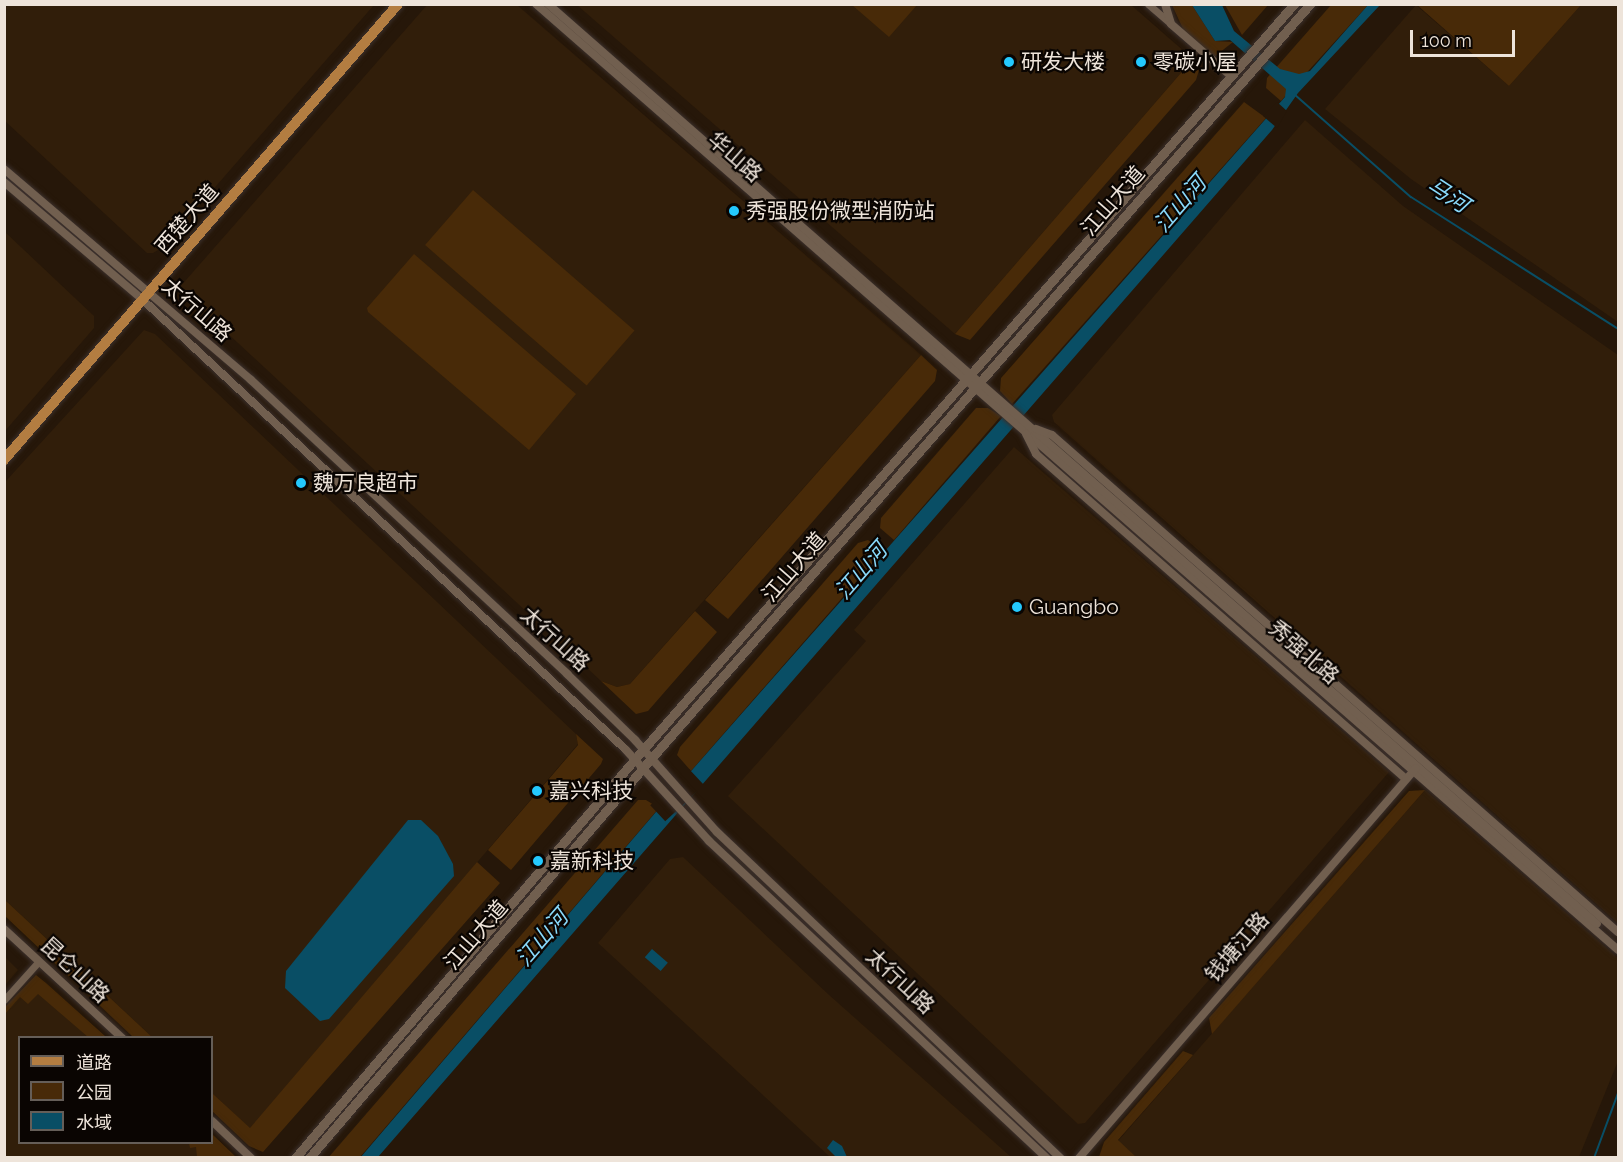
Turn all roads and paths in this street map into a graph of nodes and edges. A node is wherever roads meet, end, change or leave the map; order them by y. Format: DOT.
graph roads {
  1 [pos="399,4"];
  2 [pos="536,4"];
  3 [pos="548,4"];
  4 [pos="1148,4"];
  5 [pos="1166,4"];
  6 [pos="1294,4"];
  7 [pos="1310,4"];
  8 [pos="1171,24"];
  9 [pos="1231,76"];
  10 [pos="4,169"];
  11 [pos="4,182"];
  12 [pos="146,296"];
  13 [pos="973,381"];
  14 [pos="1025,427"];
  15 [pos="4,460"];
  16 [pos="643,749"];
  17 [pos="651,758"];
  18 [pos="634,760"];
  19 [pos="1418,766"];
  20 [pos="642,769"];
  21 [pos="1406,779"];
  22 [pos="4,929"];
  23 [pos="1618,932"];
  24 [pos="1618,942"];
  25 [pos="1618,950"];
  26 [pos="39,961"];
  27 [pos="4,1000"];
  28 [pos="120,1036"];
  29 [pos="213,1122"];
  30 [pos="251,1158"];
  31 [pos="295,1158"];
  32 [pos="309,1158"];
  33 [pos="1047,1158"];
  34 [pos="1061,1158"];
  35 [pos="1079,1158"];
  1 -- 12 [label="main road, 西楚大道"];
  2 -- 13 [label="street, 华山路"];
  3 -- 13 [label="street, 华山路"];
  4 -- 8 [label="street"];
  5 -- 8 [label="street"];
  6 -- 9 [label="main road, 江山大道"];
  7 -- 13 [label="main road, 江山大道"];
  8 -- 9 [label="street"];
  9 -- 13 [label="main road, 江山大道"];
  10 -- 12 [label="street, 太行山路"];
  11 -- 12 [label="street, 太行山路"];
  12 -- 15 [label="main road, 西楚大道"];
  12 -- 16 [label="street, 太行山路"];
  12 -- 18 [label="street, 太行山路"];
  13 -- 14 [label="street, 秀强北路"];
  13 -- 16 [label="main road, 江山大道"];
  13 -- 17 [label="main road, 江山大道"];
  14 -- 19 [label="street, 秀强北路"];
  14 -- 19 [label="street"];
  14 -- 21 [label="street"];
  16 -- 17 [label="street, 太行山路"];
  16 -- 18 [label="main road, 江山大道"];
  17 -- 20 [label="main road, 江山大道"];
  17 -- 34 [label="street, 太行山路"];
  18 -- 20 [label="street, 太行山路"];
  18 -- 31 [label="main road, 江山大道"];
  19 -- 21 [label="street, 钱塘江路"];
  19 -- 23 [label="street"];
  19 -- 24 [label="street, 秀强北路"];
  19 -- 25 [label="street, 秀强北路"];
  20 -- 32 [label="main road, 江山大道"];
  20 -- 33 [label="street, 太行山路"];
  21 -- 35 [label="street, 钱塘江路"];
  22 -- 26 [label="street, 昆仑山路"];
  26 -- 27 [label="street"];
  26 -- 28 [label="street, 昆仑山路"];
  29 -- 30 [label="street"];
}
